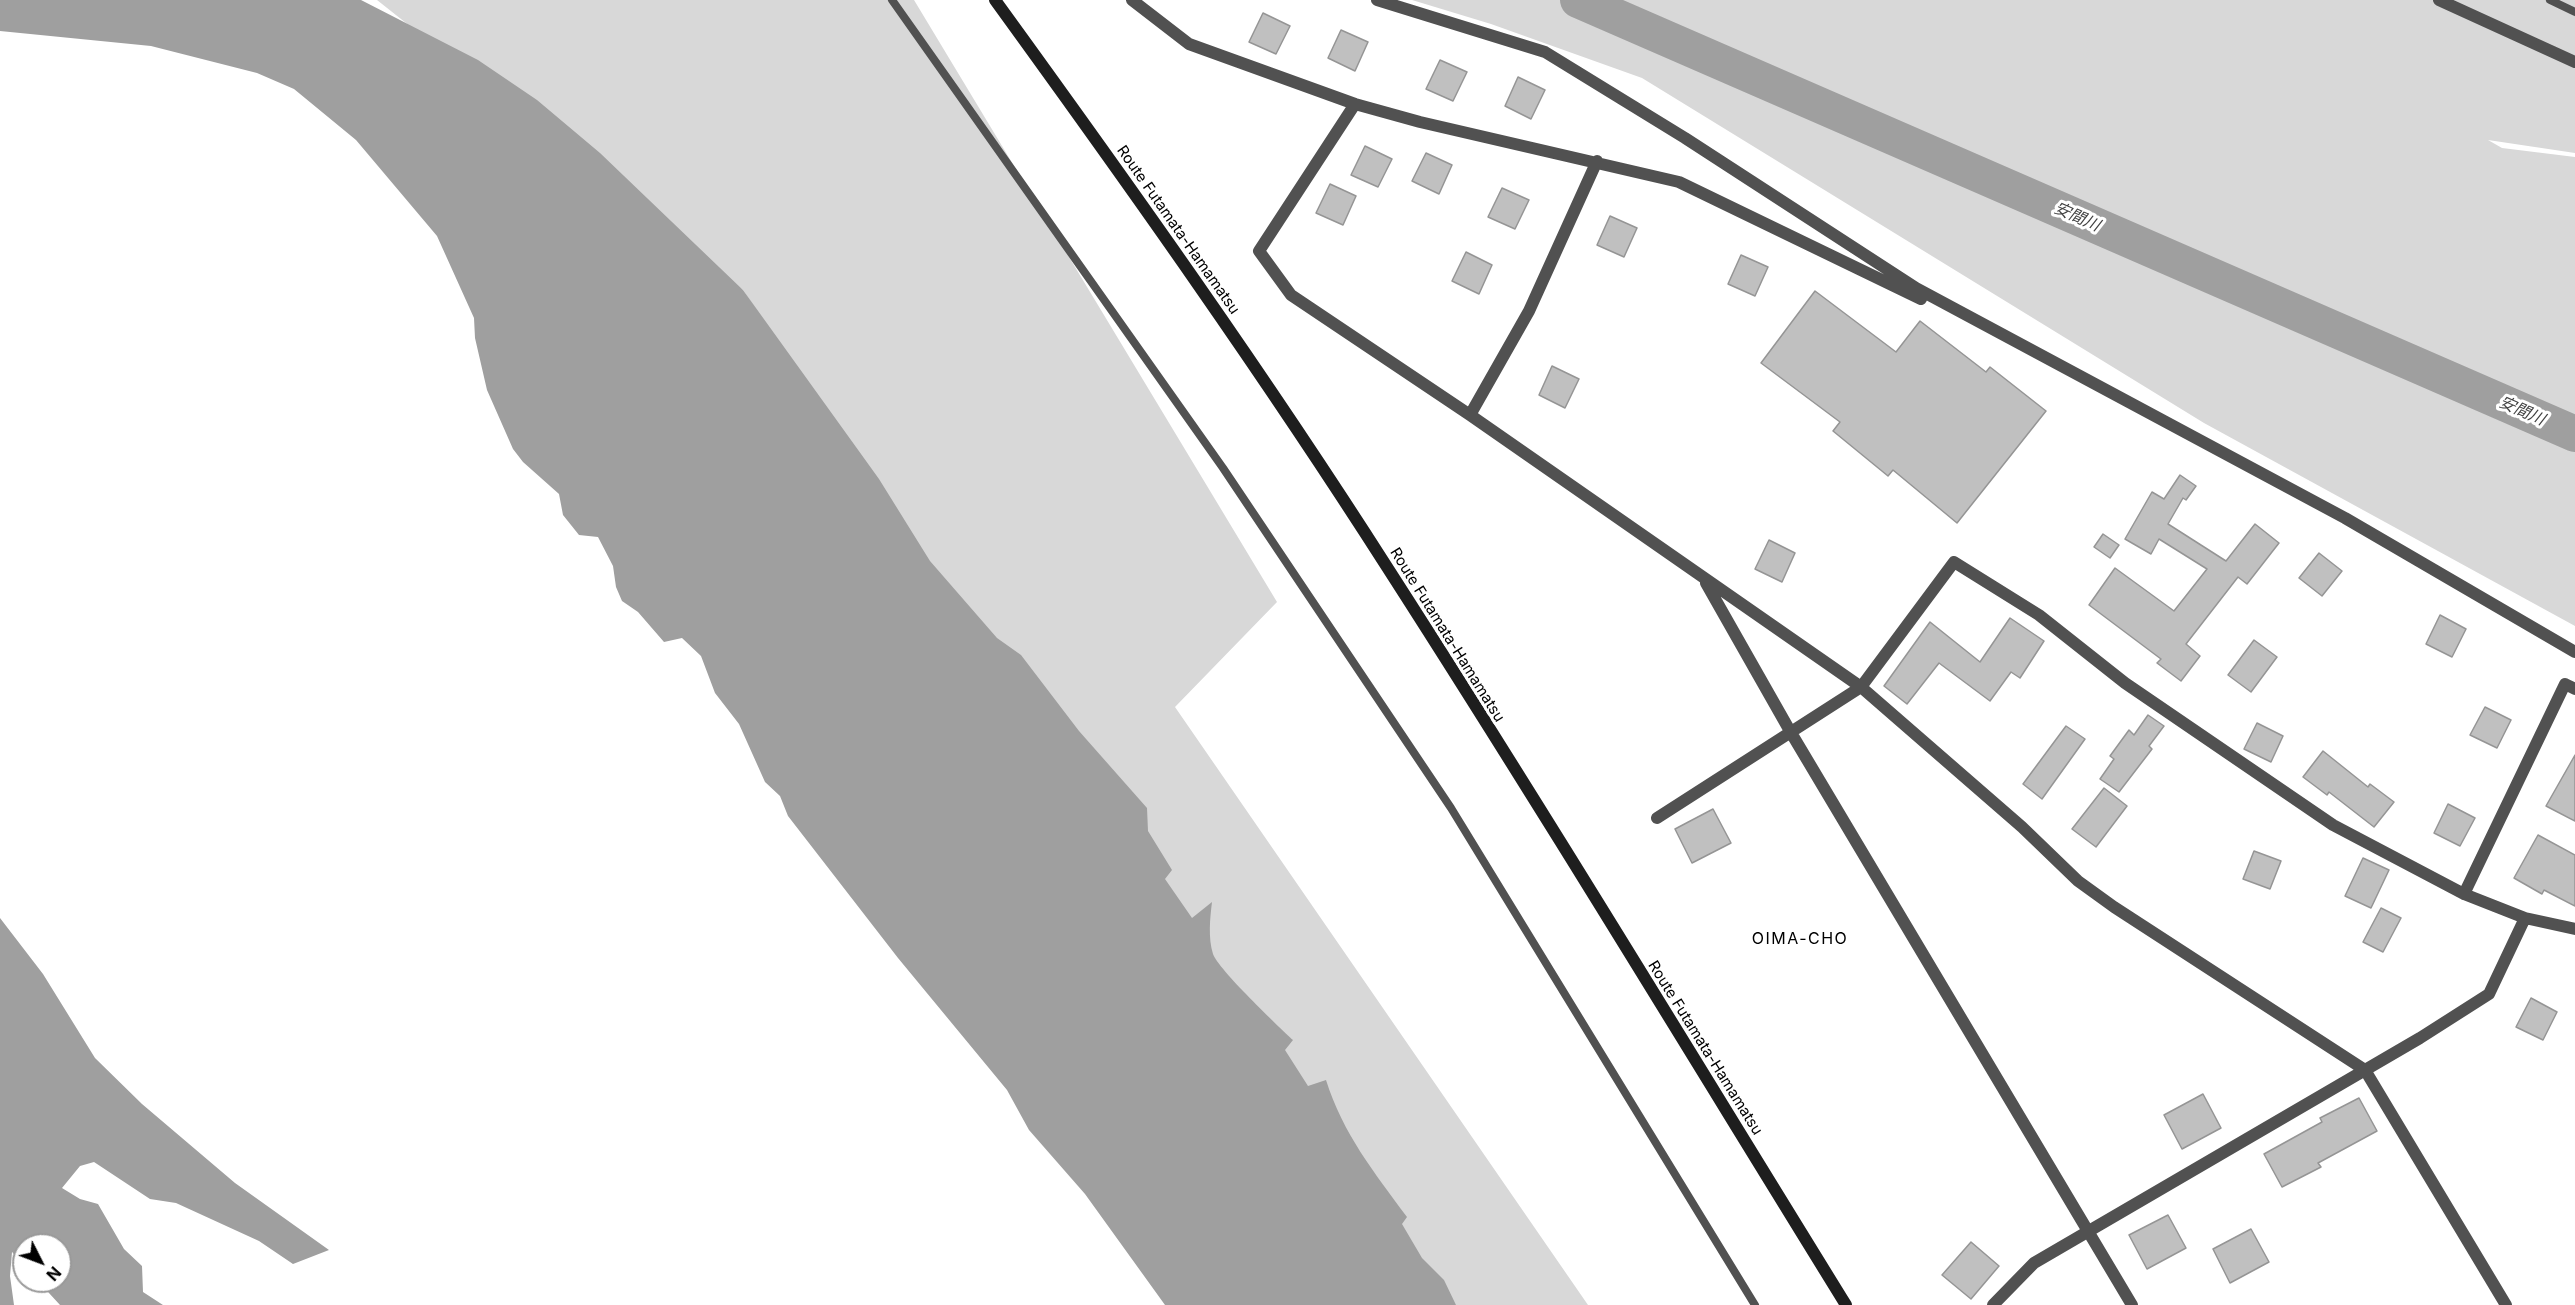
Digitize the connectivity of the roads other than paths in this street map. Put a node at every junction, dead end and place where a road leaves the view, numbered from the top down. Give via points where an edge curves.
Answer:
1 (892, 0) edge
2 (995, 0) edge
3 (1132, 0) edge
4 (1377, 0) edge
5 (2439, 0) edge
6 (2550, 0) edge
7 (2575, 12) edge
8 (2575, 62) edge
9 (1355, 104) junction
10 (1597, 161) junction
11 (1953, 309) junction
12 (1470, 415) junction
13 (1704, 580) junction
14 (2575, 652) edge
15 (1861, 687) junction
16 (2575, 689) edge
17 (1790, 731) junction
18 (1656, 818) dead end
19 (2464, 894) junction
20 (2526, 918) junction
21 (2575, 929) edge
22 (2365, 1070) junction
23 (2089, 1231) junction
24 (1755, 1305) edge
25 (1846, 1305) edge
26 (1993, 1305) edge
27 (2132, 1305) edge
28 (2506, 1305) edge

1 - 24 lane via 1223,468 1450,808
2 - 25 main road, Route Futamata-Hamamatsu via 1130,186 1387,566
3 - 9 street via 1189,44
4 - 11 street via 1545,52
5 - 8 street
6 - 7 lane
9 - 10 street
9 - 12 street via 1259,251 1291,295
10 - 11 street via 1679,182 1923,300
10 - 12 street via 1529,311
11 - 14 street via 2345,518
12 - 13 street
13 - 15 street
13 - 17 street
15 - 17 street
15 - 19 street via 1954,562 2039,615 2125,683 2334,825
15 - 22 street via 2078,881
16 - 19 street via 2565,684
17 - 18 street
17 - 23 street
19 - 20 street
20 - 21 street
20 - 22 street via 2489,994
22 - 23 street
22 - 28 street
23 - 26 street via 2034,1263
23 - 27 street

